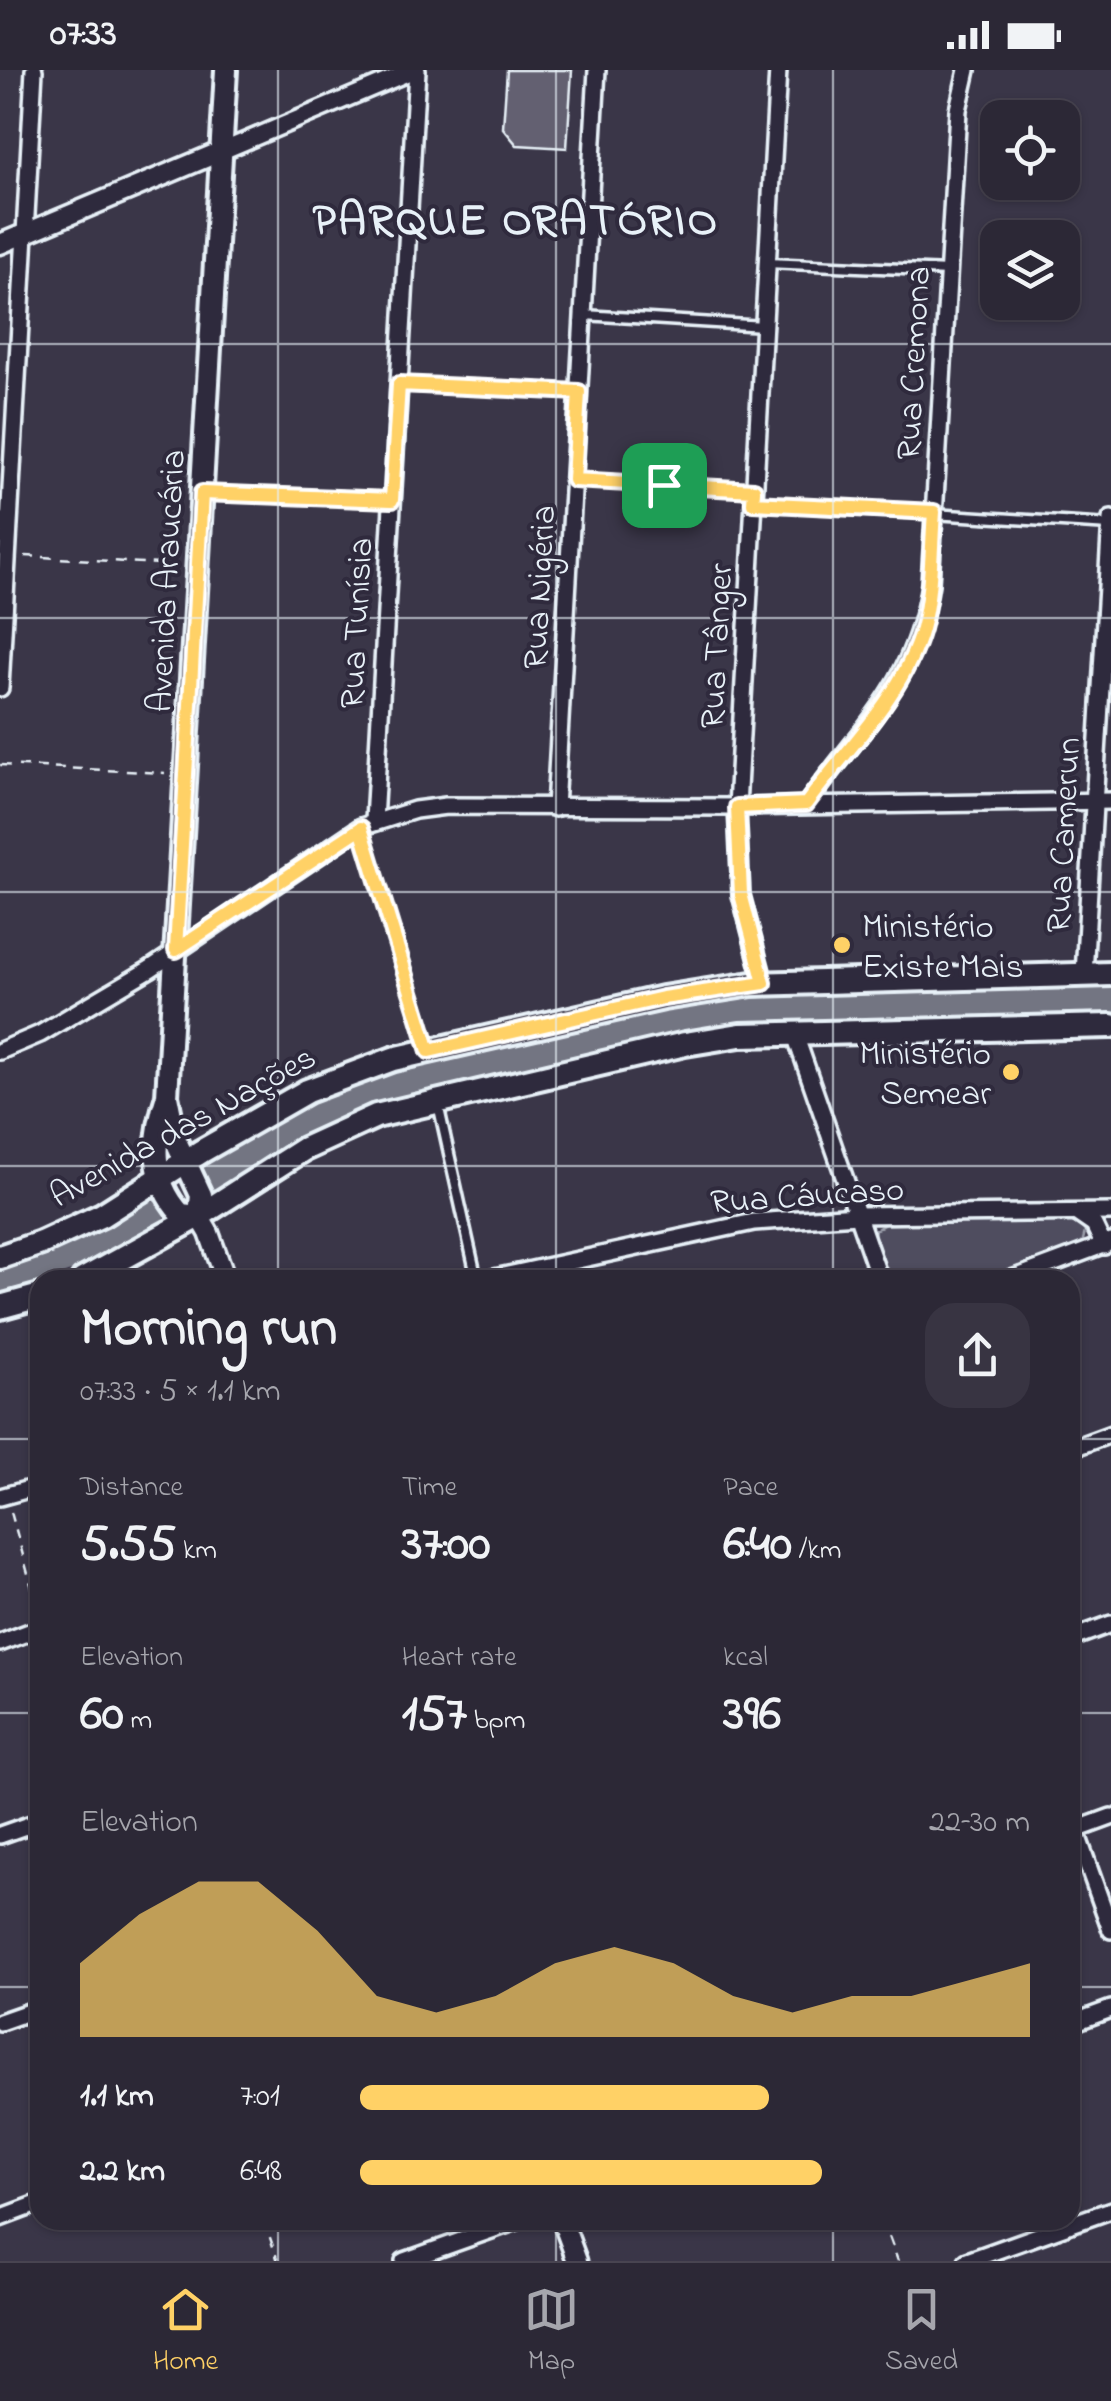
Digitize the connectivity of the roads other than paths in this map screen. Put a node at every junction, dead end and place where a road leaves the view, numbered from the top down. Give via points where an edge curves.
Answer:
1 (34, 70) edge
2 (226, 70) edge
3 (415, 70) edge
4 (597, 70) edge
5 (778, 70) edge
6 (967, 70) edge
7 (222, 151) junction
8 (24, 234) junction
9 (0, 244) edge
10 (767, 263) junction
11 (948, 271) junction
12 (584, 315) junction
13 (764, 326) junction
14 (574, 480) junction
15 (754, 497) junction
16 (934, 512) junction
17 (1111, 522) edge
18 (0, 688) edge
19 (1094, 801) junction
20 (1111, 801) edge
21 (806, 804) junction
22 (737, 807) junction
23 (555, 808) junction
24 (368, 824) junction
25 (176, 950) junction
26 (1084, 974) junction
27 (1111, 974) edge
28 (764, 983) junction
29 (1111, 1026) edge
30 (794, 1032) junction
31 (429, 1051) junction
32 (0, 1052) edge
33 (168, 1096) junction
34 (437, 1100) junction
35 (194, 1189) junction
36 (166, 1195) junction
37 (1111, 1212) edge
38 (1078, 1214) junction
39 (857, 1216) junction
40 (1107, 1244) edge
41 (0, 1257) edge
42 (95, 1270) edge
43 (222, 1270) edge
44 (475, 1270) edge
45 (529, 1270) edge
46 (876, 1270) edge
47 (1036, 1270) edge
48 (30, 1299) edge
49 (0, 1308) edge
50 (1111, 1434) edge
51 (1080, 1445) edge
52 (30, 1489) edge
53 (3, 1496) edge
54 (1111, 1624) edge
55 (30, 1632) edge
56 (1080, 1635) edge
57 (0, 1643) edge
58 (1111, 1818) edge
59 (1080, 1824) edge
60 (30, 1825) edge
61 (0, 1836) edge
62 (1080, 1847) edge
63 (1111, 1930) edge
64 (1111, 2010) edge
65 (30, 2012) edge
66 (1080, 2021) edge
67 (0, 2022) edge
68 (30, 2207) edge
69 (1111, 2210) edge
70 (0, 2218) edge
71 (1080, 2221) edge
72 (492, 2230) edge
73 (566, 2230) edge
74 (1055, 2230) edge
75 (404, 2261) edge
76 (577, 2261) edge
77 (967, 2261) edge

1 - 8 street
2 - 7 main road, Avenida Araucária
3 - 7 street
3 - 24 street, Rua Tunísia
4 - 12 street, Rua Nigéria
5 - 10 street, Rua Tânger
6 - 11 street, Rua Cremona via 958,110
7 - 8 street
7 - 25 main road, Avenida Araucária
8 - 9 street
8 - 18 street
10 - 11 lane
10 - 13 street, Rua Tânger
11 - 16 street, Rua Cremona
12 - 13 lane
12 - 14 street, Rua Nigéria
13 - 15 street, Rua Tânger
14 - 15 lane
14 - 23 street, Rua Nigéria
15 - 16 lane
15 - 22 street, Rua Tânger
16 - 17 lane
16 - 21 street, Rua Cremona via 930,584 914,650 882,707
17 - 19 street, Rua Camerun
19 - 20 street
19 - 21 street
19 - 26 street, Rua Camerun
21 - 22 street
22 - 23 street
22 - 28 street, Rua Tânger via 741,894
23 - 24 street via 446,806
24 - 25 street
24 - 31 lane
25 - 32 street via 80,1012
25 - 33 main road, Avenida Araucária
26 - 27 main road, Avenida das Nações
26 - 28 main road, Avenida das Nações
28 - 31 main road, Avenida das Nações via 663,998
29 - 30 main road, Avenida das Nações
30 - 34 main road, Avenida das Nações via 685,1044
30 - 39 street
31 - 35 main road, Avenida das Nações via 336,1078 280,1106
33 - 35 main road, Avenida Araucária
33 - 36 main road, Avenida Araucária via 159,1127
34 - 35 main road, Avenida das Nações via 376,1116
34 - 44 lane
35 - 36 main road, Avenida das Nações
35 - 36 main road via 180,1214
35 - 42 main road, Avenida das Nações
35 - 43 street
36 - 41 main road, Avenida das Nações
37 - 38 street, Rua Cáucaso
38 - 39 street, Rua Cáucaso
38 - 40 street
39 - 45 street, Rua Cáucaso via 724,1226
39 - 46 street
40 - 47 street
48 - 49 main road
50 - 51 street
52 - 53 street
54 - 56 street
55 - 57 street
58 - 59 street
60 - 61 street
62 - 63 street
64 - 66 street
65 - 67 street
68 - 70 street
69 - 71 street
72 - 75 street
73 - 76 street
74 - 77 street

